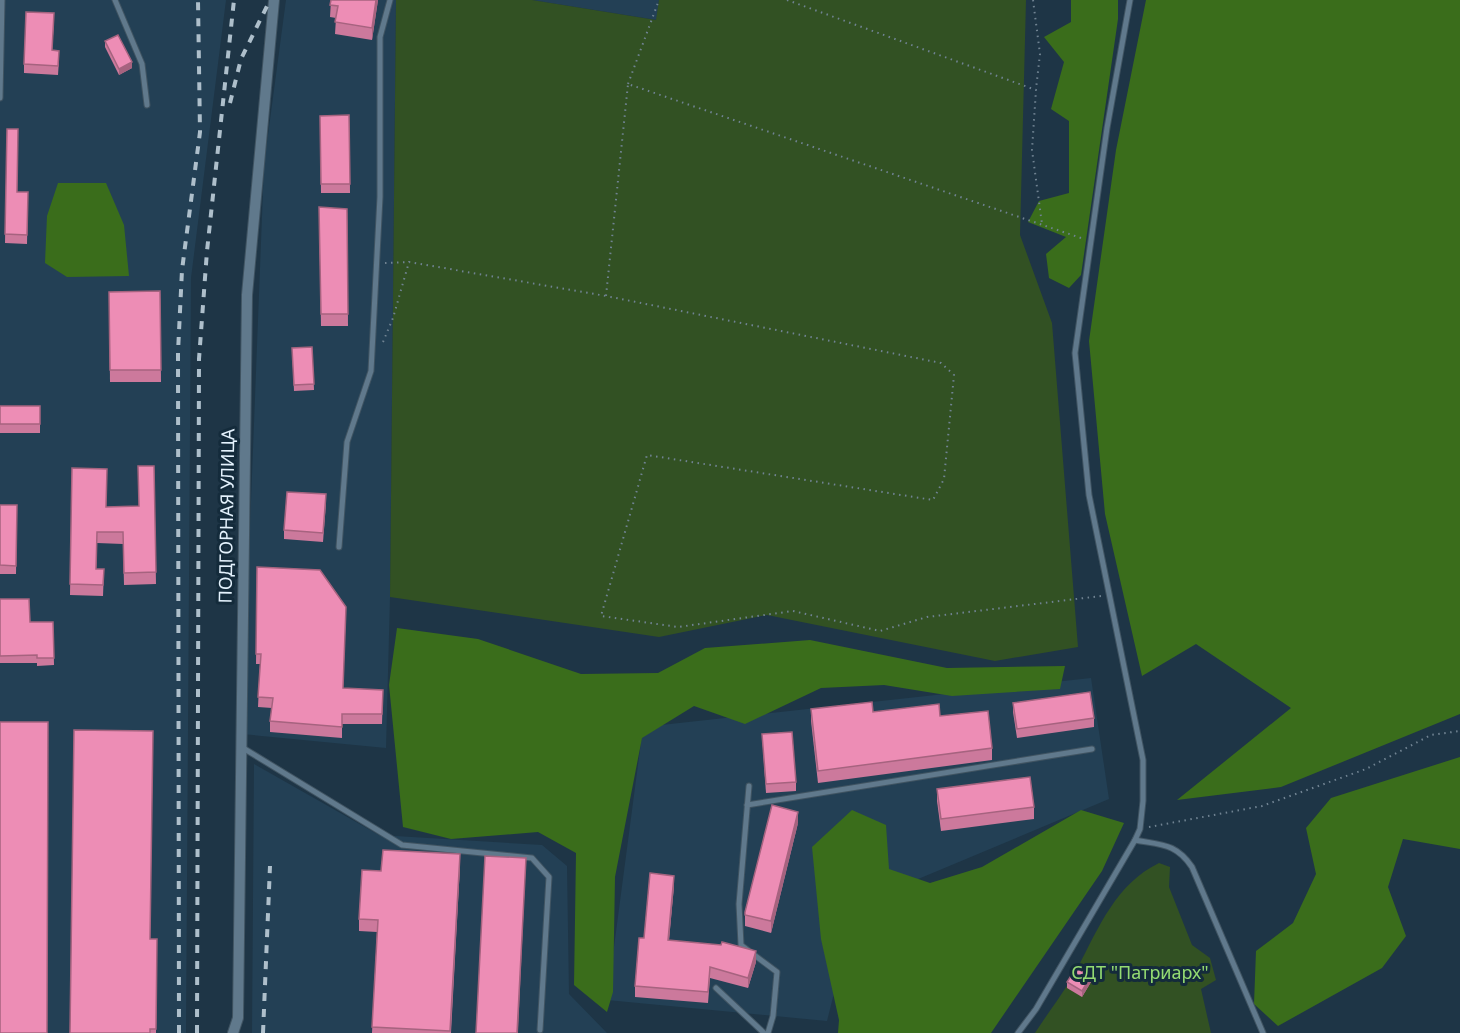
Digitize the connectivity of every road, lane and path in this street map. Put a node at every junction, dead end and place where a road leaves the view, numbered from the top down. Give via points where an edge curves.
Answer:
1 (2, 0) edge
2 (115, 0) edge
3 (274, 0) edge
4 (390, 0) edge
5 (659, 0) edge
6 (787, 0) edge
7 (1032, 0) edge
8 (1130, 0) edge
9 (628, 84) junction
10 (1036, 90) junction
11 (0, 99) edge
12 (147, 105) dead end
13 (1042, 225) junction
14 (1092, 241) junction
15 (409, 262) junction
16 (376, 264) junction
17 (606, 296) junction
18 (380, 350) dead end
19 (339, 547) dead end
20 (1110, 595) junction
21 (1460, 731) edge
22 (240, 746) junction
23 (1092, 749) dead end
24 (749, 786) dead end
25 (747, 805) junction
26 (1140, 829) junction
27 (1135, 840) junction
28 (716, 988) dead end
29 (540, 1030) dead end
30 (233, 1033) edge
31 (766, 1033) edge
32 (1018, 1033) edge
33 (1263, 1033) edge

1 - 11 lane
2 - 12 lane via 142,64
3 - 22 street, ПОДГОРНАЯ УЛИЦА via 247,295
4 - 16 lane via 380,37
5 - 9 path
6 - 10 path
7 - 10 path via 1040,54
8 - 14 lane
9 - 13 path
9 - 17 path
10 - 13 path via 1032,150
13 - 14 path
14 - 20 lane via 1075,354 1089,495
15 - 16 path
15 - 17 path
15 - 18 path
16 - 19 lane via 371,371 347,442
17 - 20 path via 941,363 954,375 944,479 933,500 647,455 601,616 678,627 794,611 880,631 927,617
20 - 26 lane via 1143,760
21 - 26 path via 1431,735 1366,769 1262,807
22 - 29 lane via 402,844 532,858 549,877
22 - 30 street, ПОДГОРНАЯ УЛИЦА via 238,1018
23 - 25 lane
24 - 25 lane
25 - 31 lane via 739,904 741,945 777,972 773,1016
26 - 27 lane
27 - 32 lane
27 - 33 lane via 1172,847 1192,867
28 - 31 lane

